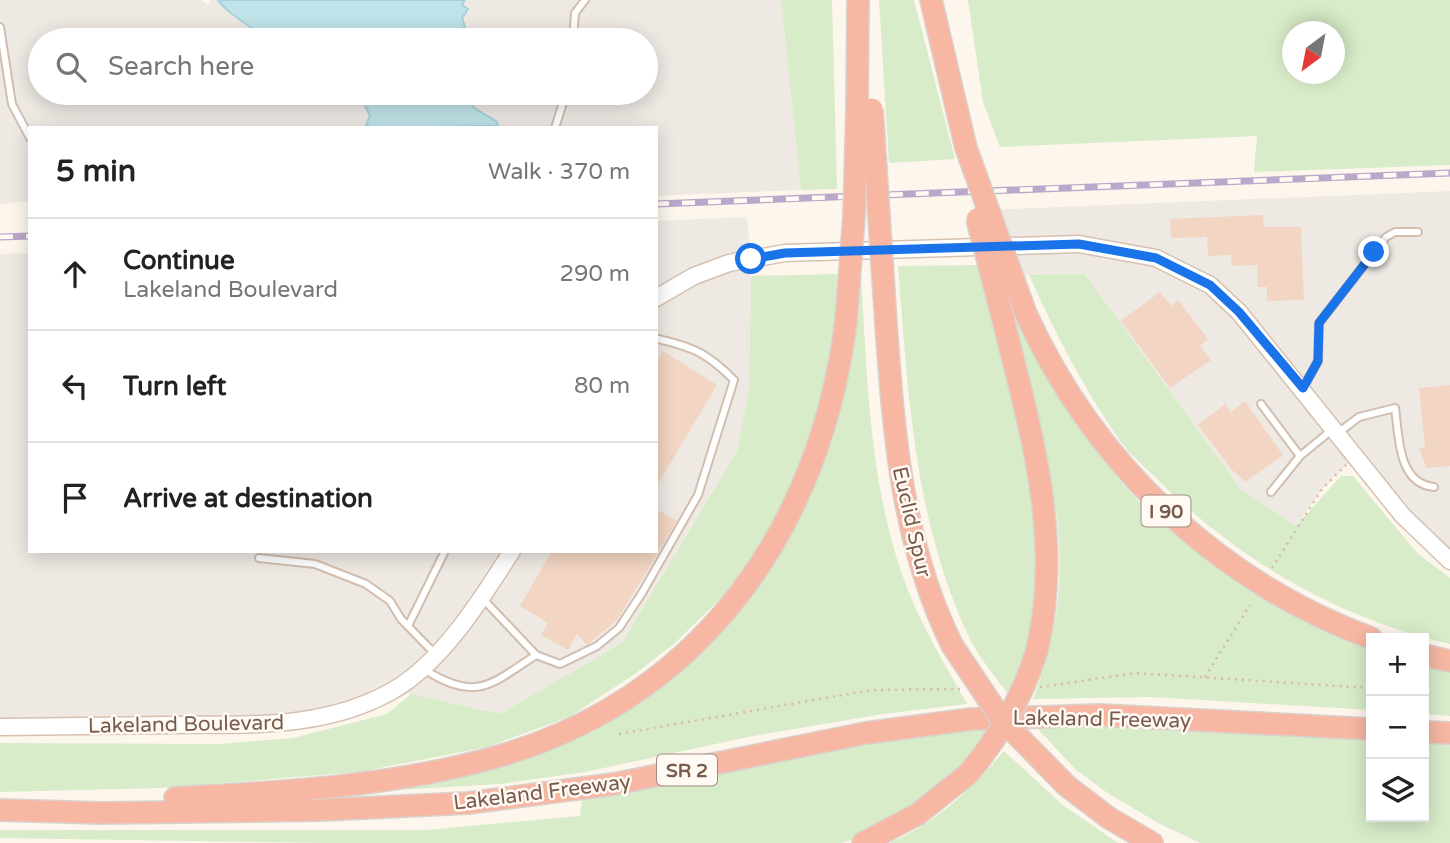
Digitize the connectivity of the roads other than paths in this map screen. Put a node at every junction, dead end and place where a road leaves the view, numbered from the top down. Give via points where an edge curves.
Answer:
1 (585, 0) edge
2 (860, 0) edge
3 (931, 0) edge
4 (0, 27) edge
5 (574, 28) edge
6 (562, 105) edge
7 (864, 110) junction
8 (556, 126) edge
9 (28, 134) edge
10 (967, 148) junction
11 (1418, 232) dead end
12 (658, 297) edge
13 (658, 339) edge
14 (1303, 388) junction
15 (1261, 404) dead end
16 (1336, 431) junction
17 (1300, 456) junction
18 (1434, 487) dead end
19 (1271, 492) dead end
20 (444, 553) edge
21 (511, 553) edge
22 (259, 558) dead end
23 (1450, 561) edge
24 (482, 598) junction
25 (408, 626) junction
26 (1366, 636) edge
27 (435, 654) junction
28 (536, 655) junction
29 (1429, 656) edge
30 (1450, 661) edge
31 (421, 667) junction
32 (0, 719) edge
33 (0, 727) edge
34 (1366, 729) edge
35 (1429, 732) edge
36 (1450, 733) edge
37 (0, 810) edge
38 (863, 843) edge
39 (1152, 843) edge

1 - 5 lane via 575,13
2 - 7 highway
3 - 10 highway, I 90
4 - 9 lane via 12,104
6 - 8 lane
7 - 37 highway, bridge via 846,321 822,440 775,543 708,631 663,670 614,704 536,743 420,774 228,795
7 - 39 highway, Euclid Spur, bridge via 895,440 906,514 928,588 952,645 1002,720 1067,786
10 - 26 highway, I 90, bridge via 1026,314 1090,426 1157,503 1193,535 1253,579 1320,617
10 - 38 highway, bridge via 975,211 1032,441 1045,513 1048,573 1037,650 1007,721 968,774 918,814
11 - 14 lane via 1395,232 1386,237 1323,317 1317,334 1318,361
12 - 14 street via 705,271 785,253 1079,244 1156,258 1210,285
13 - 28 lane via 709,356 734,380 698,495 620,628 597,646 560,664
14 - 16 street
15 - 17 lane
16 - 17 lane
16 - 18 lane via 1359,417 1395,408 1403,458 1413,480
16 - 23 street via 1403,516
17 - 19 lane
20 - 25 lane
21 - 24 street, Lakeland Boulevard
22 - 25 lane via 315,564 344,573 390,601
24 - 27 street, Lakeland Boulevard
24 - 28 lane
25 - 27 lane
27 - 31 street, Lakeland Boulevard
28 - 31 lane via 475,689 450,686
29 - 30 highway
31 - 33 street, Lakeland Boulevard via 393,690 340,713 287,724
32 - 33 lane
34 - 37 highway, Lakeland Freeway / SR 2 via 1088,715 972,719 855,735 614,784 468,803 321,810
35 - 36 highway

